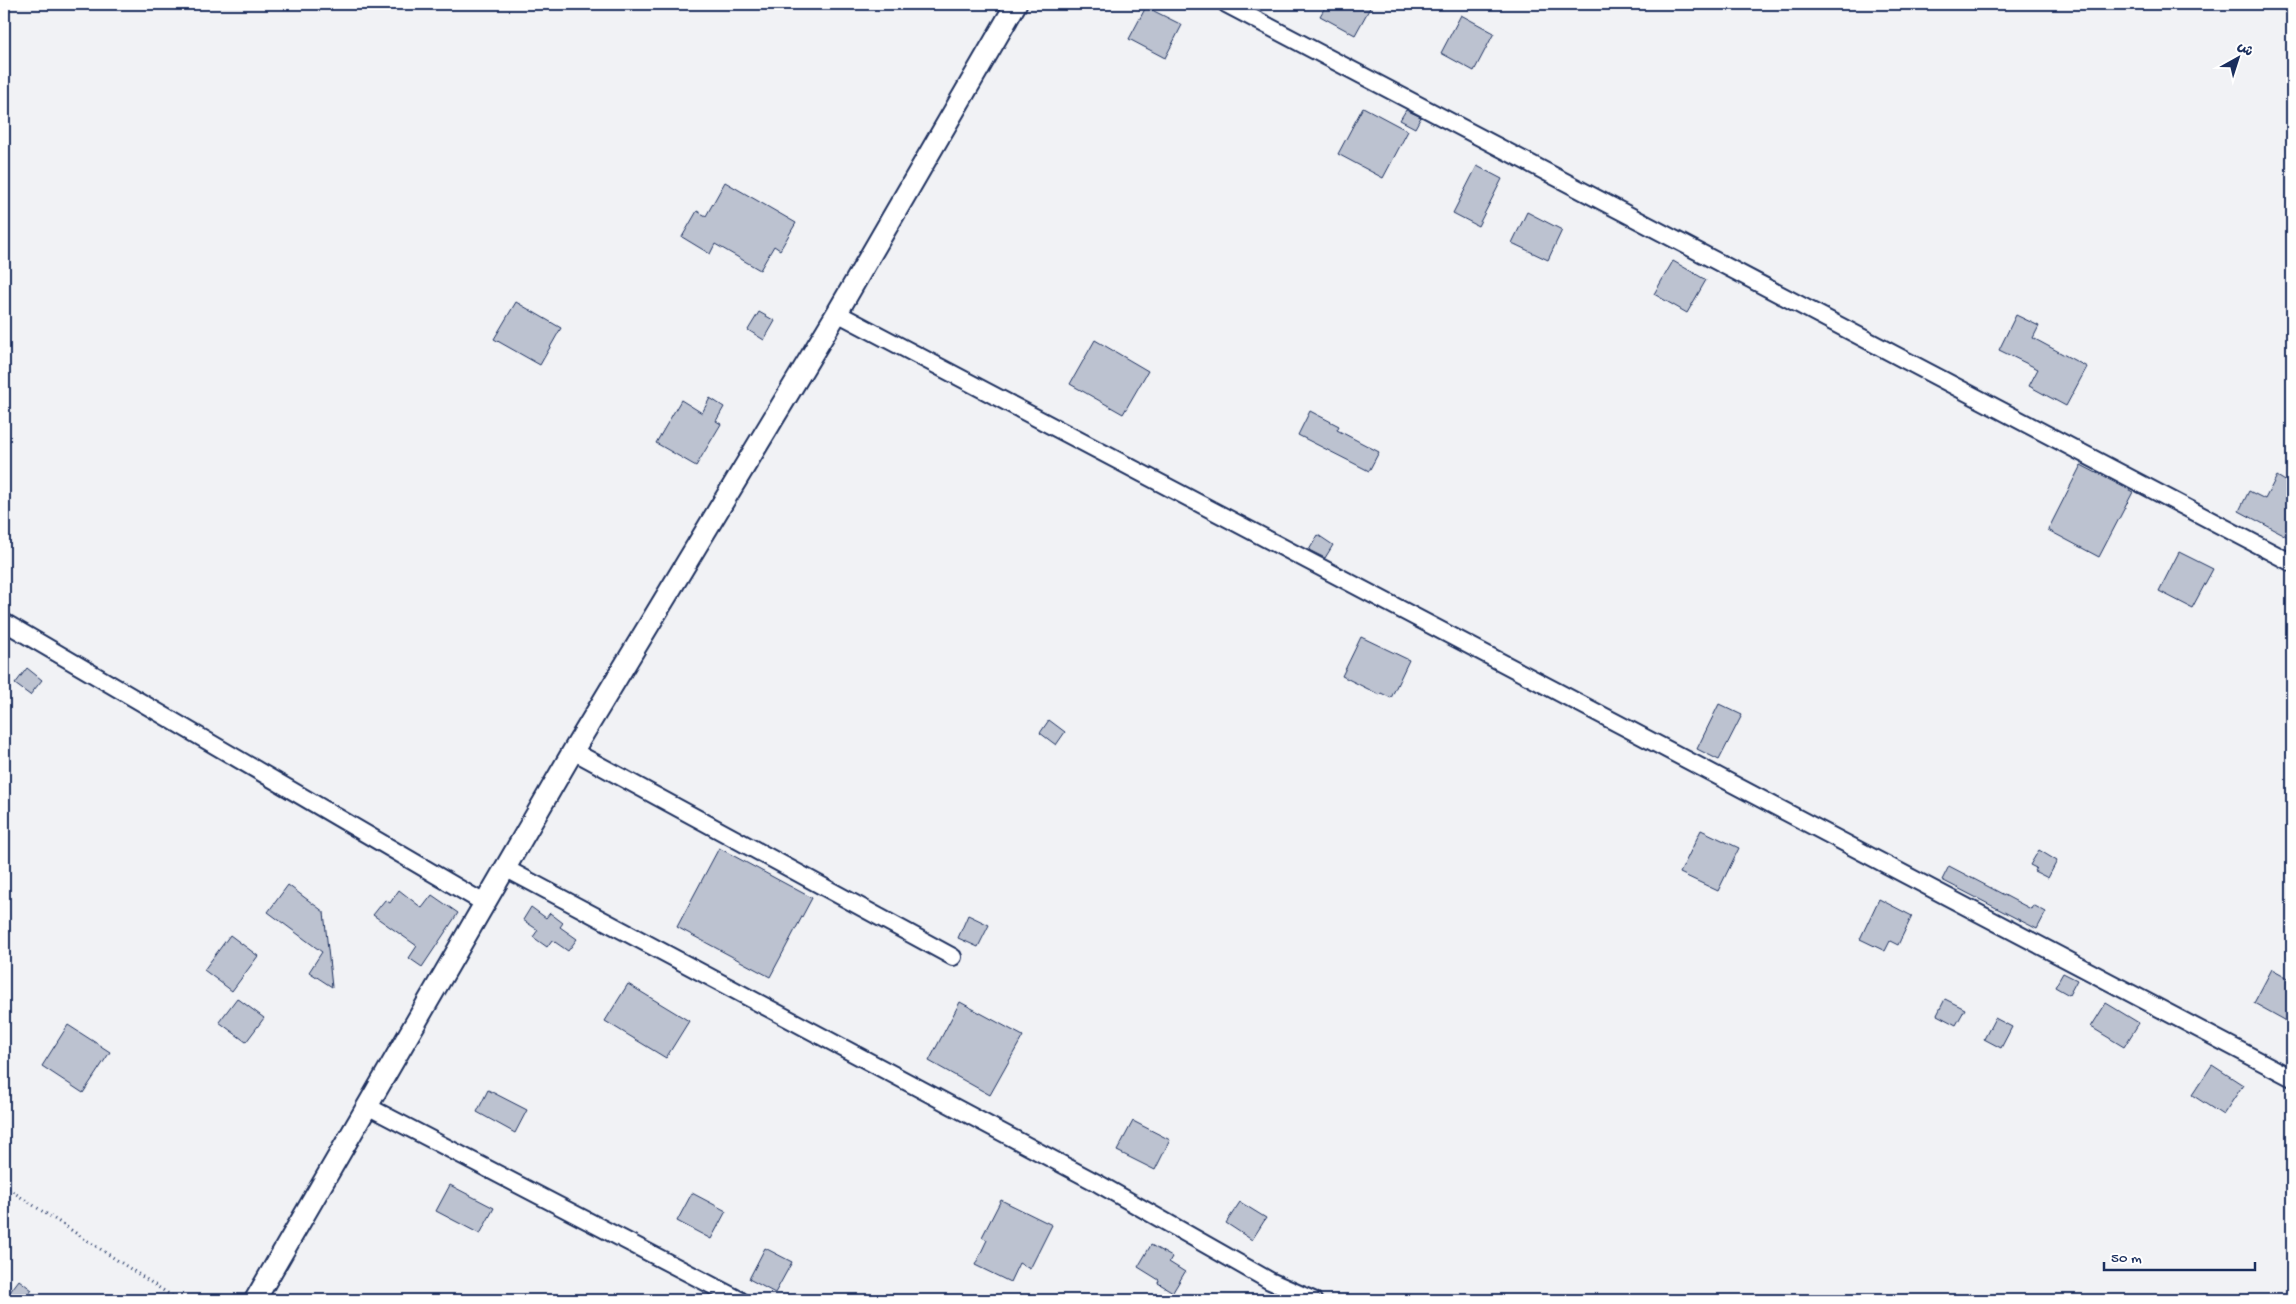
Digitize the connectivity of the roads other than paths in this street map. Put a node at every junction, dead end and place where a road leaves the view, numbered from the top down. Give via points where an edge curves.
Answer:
1 (1016, 4) edge
2 (1226, 4) edge
3 (837, 313) junction
4 (2292, 563) edge
5 (4, 622) edge
6 (573, 751) junction
7 (505, 868) junction
8 (484, 903) junction
9 (953, 957) dead end
10 (2292, 1078) edge
11 (367, 1106) junction
12 (254, 1300) edge
13 (740, 1300) edge
14 (1313, 1300) edge

1 - 3 street
2 - 4 street
3 - 6 street
3 - 10 street
5 - 8 street
6 - 7 street
6 - 9 street
7 - 8 street
7 - 14 street via 1099,1184 1270,1280
8 - 11 street
11 - 12 street
11 - 13 street

